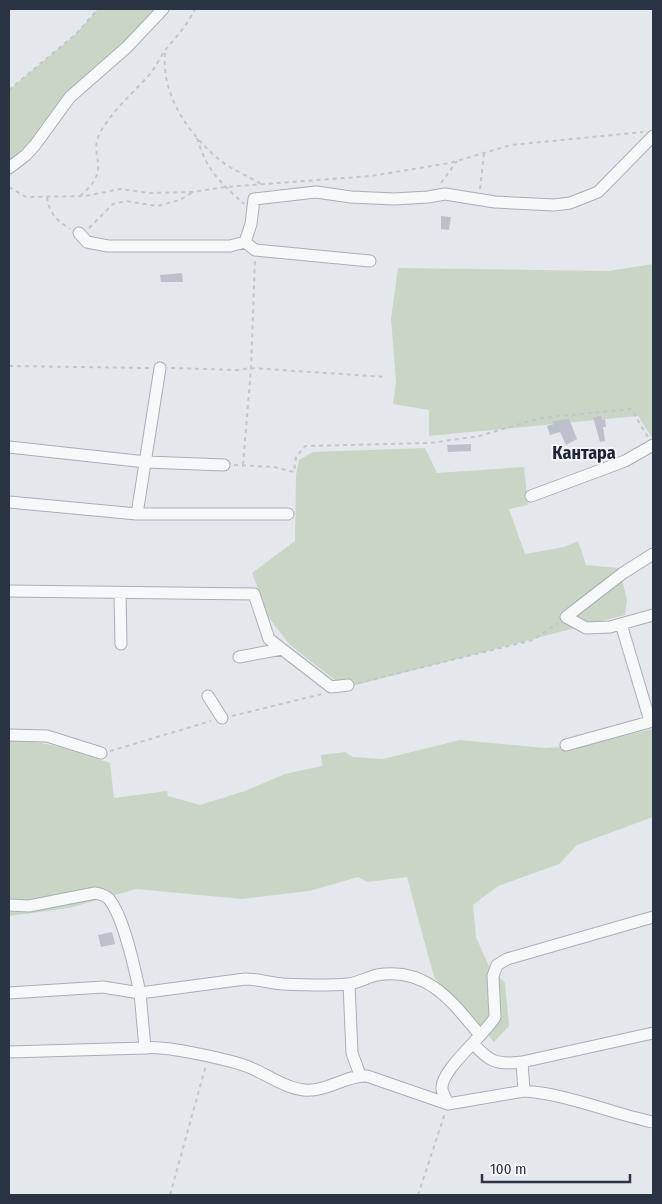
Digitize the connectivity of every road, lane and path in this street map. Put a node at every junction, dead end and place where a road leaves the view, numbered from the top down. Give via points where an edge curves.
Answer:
1 (98, 9) edge
2 (163, 9) edge
3 (196, 9) edge
4 (165, 50) junction
5 (9, 90) edge
6 (651, 135) edge
7 (196, 136) junction
8 (484, 153) junction
9 (457, 161) junction
10 (9, 168) edge
11 (261, 184) junction
12 (9, 187) edge
13 (225, 187) junction
14 (193, 192) junction
15 (440, 194) junction
16 (80, 196) junction
17 (47, 197) junction
18 (471, 198) junction
19 (251, 210) junction
20 (79, 233) junction
21 (245, 242) junction
22 (255, 250) junction
23 (370, 261) dead end
24 (9, 366) edge
25 (160, 368) junction
26 (251, 368) junction
27 (386, 377) dead end
28 (653, 445) edge
29 (9, 447) edge
30 (146, 462) junction
31 (224, 465) joint
32 (243, 465) junction
33 (531, 496) dead end
34 (9, 502) edge
35 (137, 514) junction
36 (288, 514) dead end
37 (653, 554) edge
38 (9, 591) edge
39 (120, 593) junction
40 (653, 615) edge
41 (621, 624) junction
42 (121, 644) dead end
43 (282, 649) junction
44 (239, 657) dead end
45 (348, 685) dead end
46 (208, 696) dead end
47 (222, 718) dead end
48 (652, 721) edge
49 (9, 735) edge
50 (566, 745) dead end
51 (101, 753) dead end
52 (9, 905) edge
53 (653, 917) edge
54 (349, 984) junction
55 (9, 993) edge
56 (140, 993) junction
57 (653, 1033) edge
58 (476, 1039) junction
59 (145, 1048) junction
60 (9, 1052) edge
61 (208, 1058) junction
62 (522, 1062) junction
63 (360, 1075) junction
64 (524, 1091) junction
65 (448, 1104) junction
66 (653, 1122) edge
67 (170, 1195) edge
68 (418, 1195) edge

1 - 5 path via 76,34
2 - 10 street via 127,47 70,97 35,144
3 - 4 path
4 - 7 path via 164,68 170,94
4 - 16 path via 100,133 97,152 99,172 94,184
6 - 8 path via 511,145
6 - 18 street via 598,192 570,203 494,202
7 - 11 path via 222,161
7 - 13 path via 216,179
8 - 9 path
8 - 18 path via 480,188
9 - 11 path via 371,176
9 - 15 path via 444,177 439,187
11 - 13 path
12 - 17 path via 26,197
13 - 14 path
13 - 19 path
14 - 16 path via 150,193 120,189
14 - 20 path via 180,200 157,206 126,201 113,204 85,233
15 - 18 street
15 - 19 street via 394,199 316,192 254,199
16 - 17 path
17 - 20 path via 48,208 55,218
19 - 21 street via 252,224
20 - 21 street via 87,242 108,246 230,246
21 - 22 street
22 - 23 street
22 - 26 path
24 - 25 path
25 - 26 path
25 - 30 street
26 - 27 path
26 - 32 path
28 - 32 path via 631,409 541,418 479,436 430,443 305,446 296,457 294,472
28 - 33 street via 625,461
29 - 30 street
30 - 31 street
30 - 35 street
31 - 32 path
34 - 35 street
35 - 36 street
37 - 41 street via 566,617 586,628
38 - 39 street
39 - 42 street
39 - 43 street via 254,594 269,639
40 - 41 street
41 - 48 street
43 - 44 street
43 - 45 street via 331,687
46 - 47 street
48 - 50 street
49 - 51 street via 47,736
52 - 56 street via 29,906 103,894 112,905 124,934
53 - 58 street via 501,962 493,976 495,1017
54 - 56 street via 281,984 245,978
54 - 58 street via 379,975 421,978 442,992
54 - 63 street via 352,1052
55 - 56 street via 103,987
56 - 59 street
57 - 62 street
58 - 62 street via 481,1052 496,1062
58 - 65 street via 444,1081 442,1088
59 - 60 street
59 - 61 street via 166,1048
61 - 63 street via 248,1067 286,1085 306,1090 331,1086
61 - 67 path
62 - 64 street
63 - 65 street
64 - 65 street
64 - 66 street via 550,1093 614,1114
65 - 68 path

